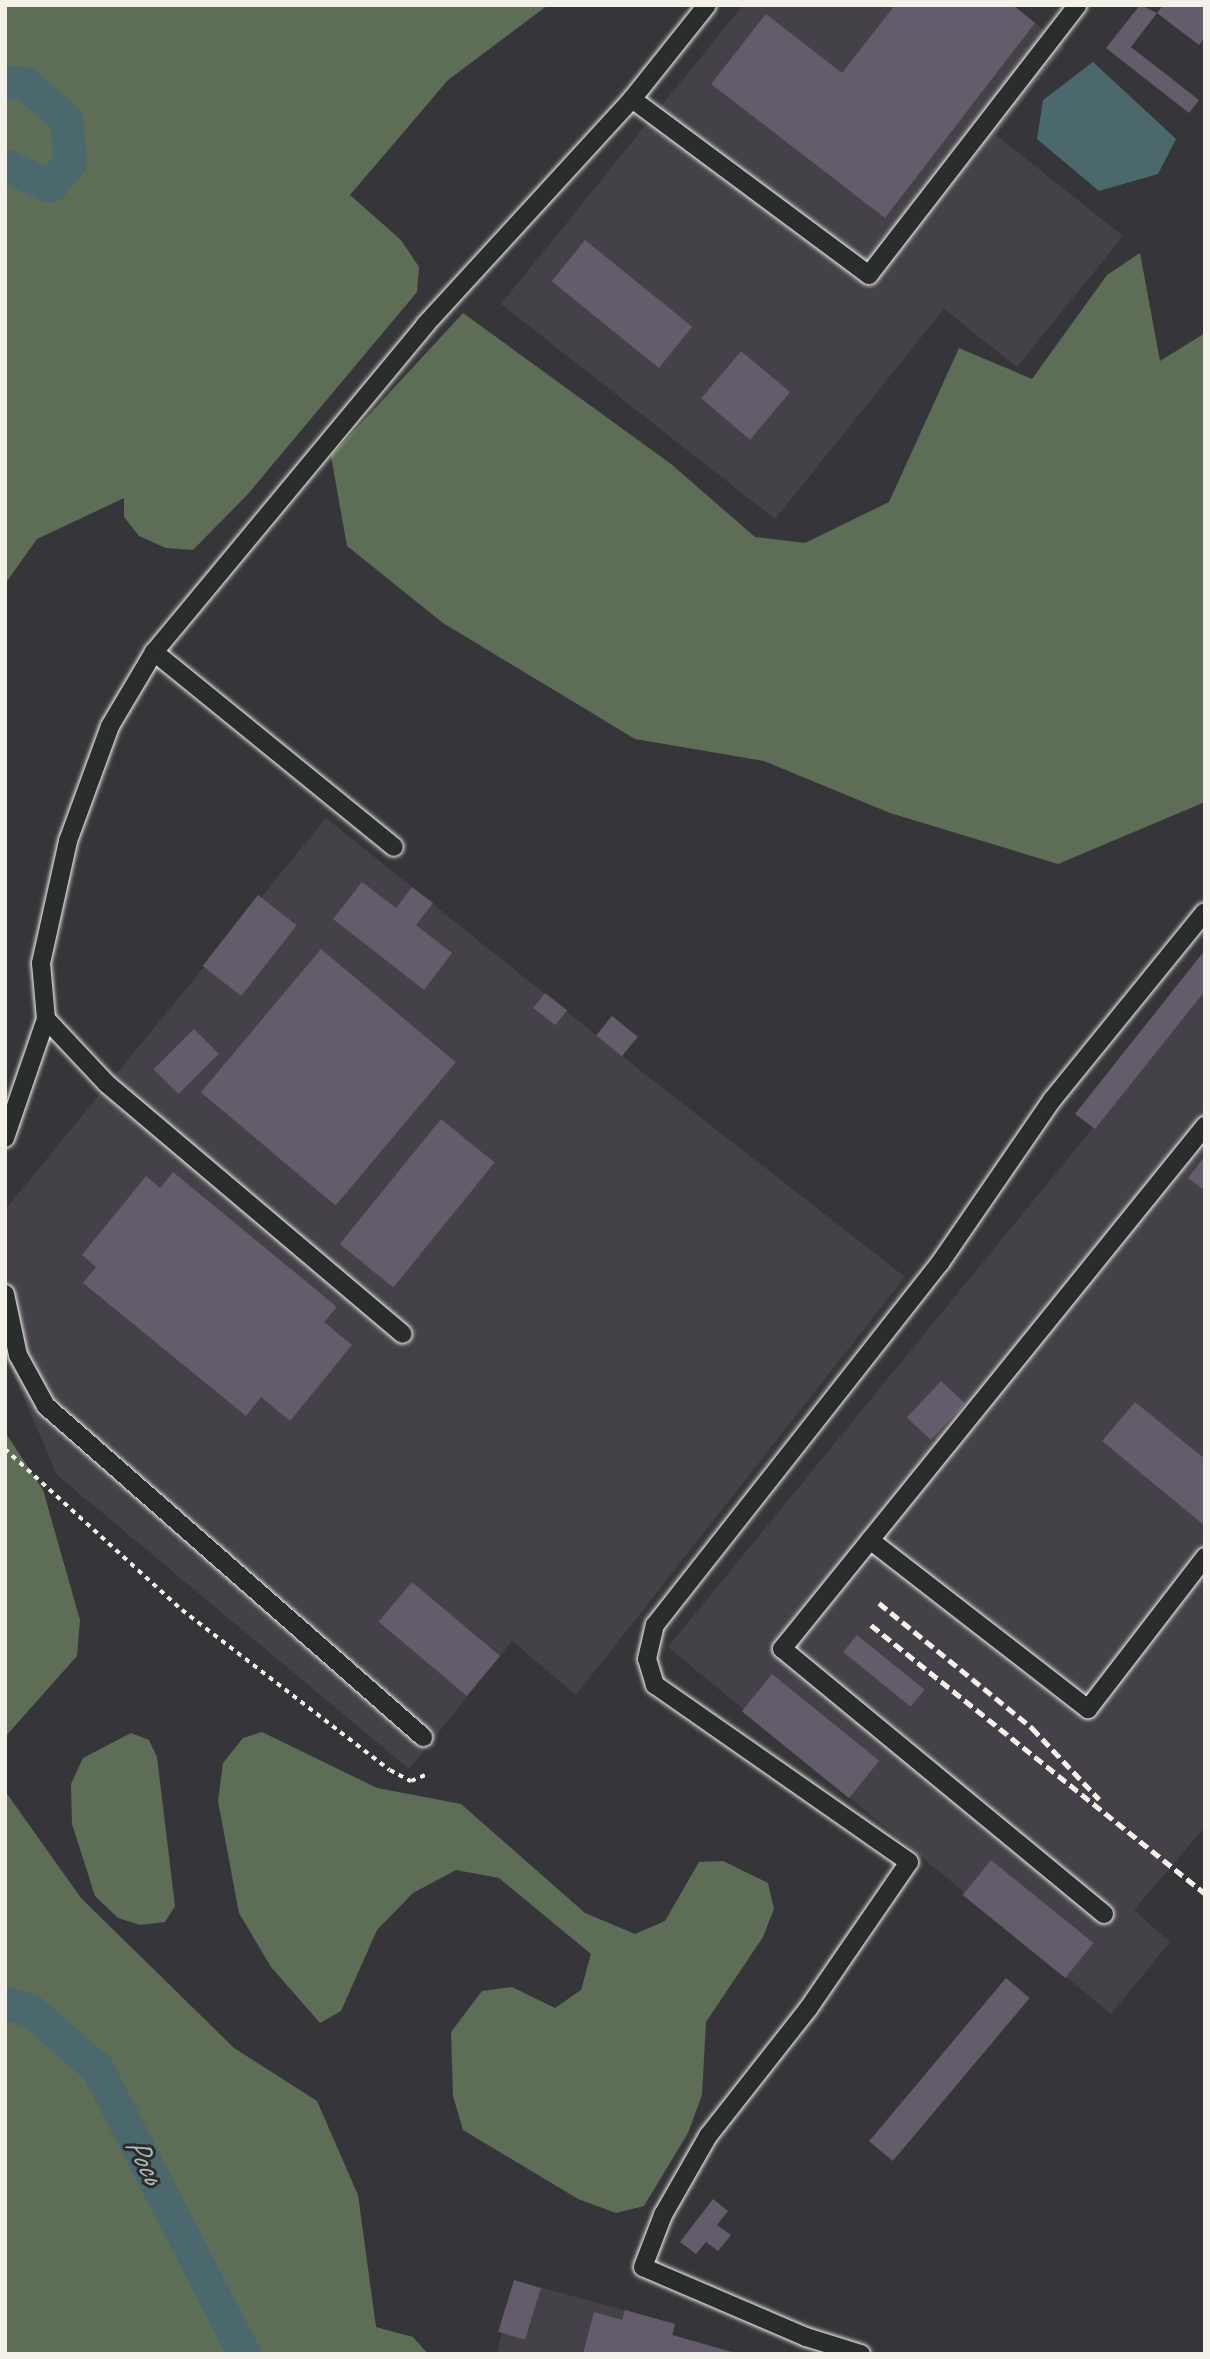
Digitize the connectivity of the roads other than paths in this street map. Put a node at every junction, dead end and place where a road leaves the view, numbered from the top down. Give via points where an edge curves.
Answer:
1 (707, 5) edge
2 (1078, 5) edge
3 (632, 99) junction
4 (154, 652) junction
5 (394, 847) dead end
6 (1205, 912) edge
7 (46, 1019) junction
8 (1205, 1126) edge
9 (5, 1138) edge
10 (5, 1294) edge
11 (403, 1334) dead end
12 (870, 1540) junction
13 (1205, 1557) edge
14 (423, 1737) dead end
15 (1104, 1914) dead end
16 (854, 2353) edge

1 - 3 lane
2 - 3 lane via 869,275
3 - 4 lane via 425,324
4 - 5 lane
4 - 7 lane via 110,726 68,841 41,963
6 - 16 lane via 1052,1100 940,1263 654,1625 647,1659 655,1685 909,1862 808,2008 708,2136 663,2215 643,2267
7 - 9 lane
7 - 11 lane via 107,1084
8 - 12 lane
10 - 14 lane via 18,1355 46,1406
12 - 13 lane via 1088,1709
12 - 15 lane via 782,1649

